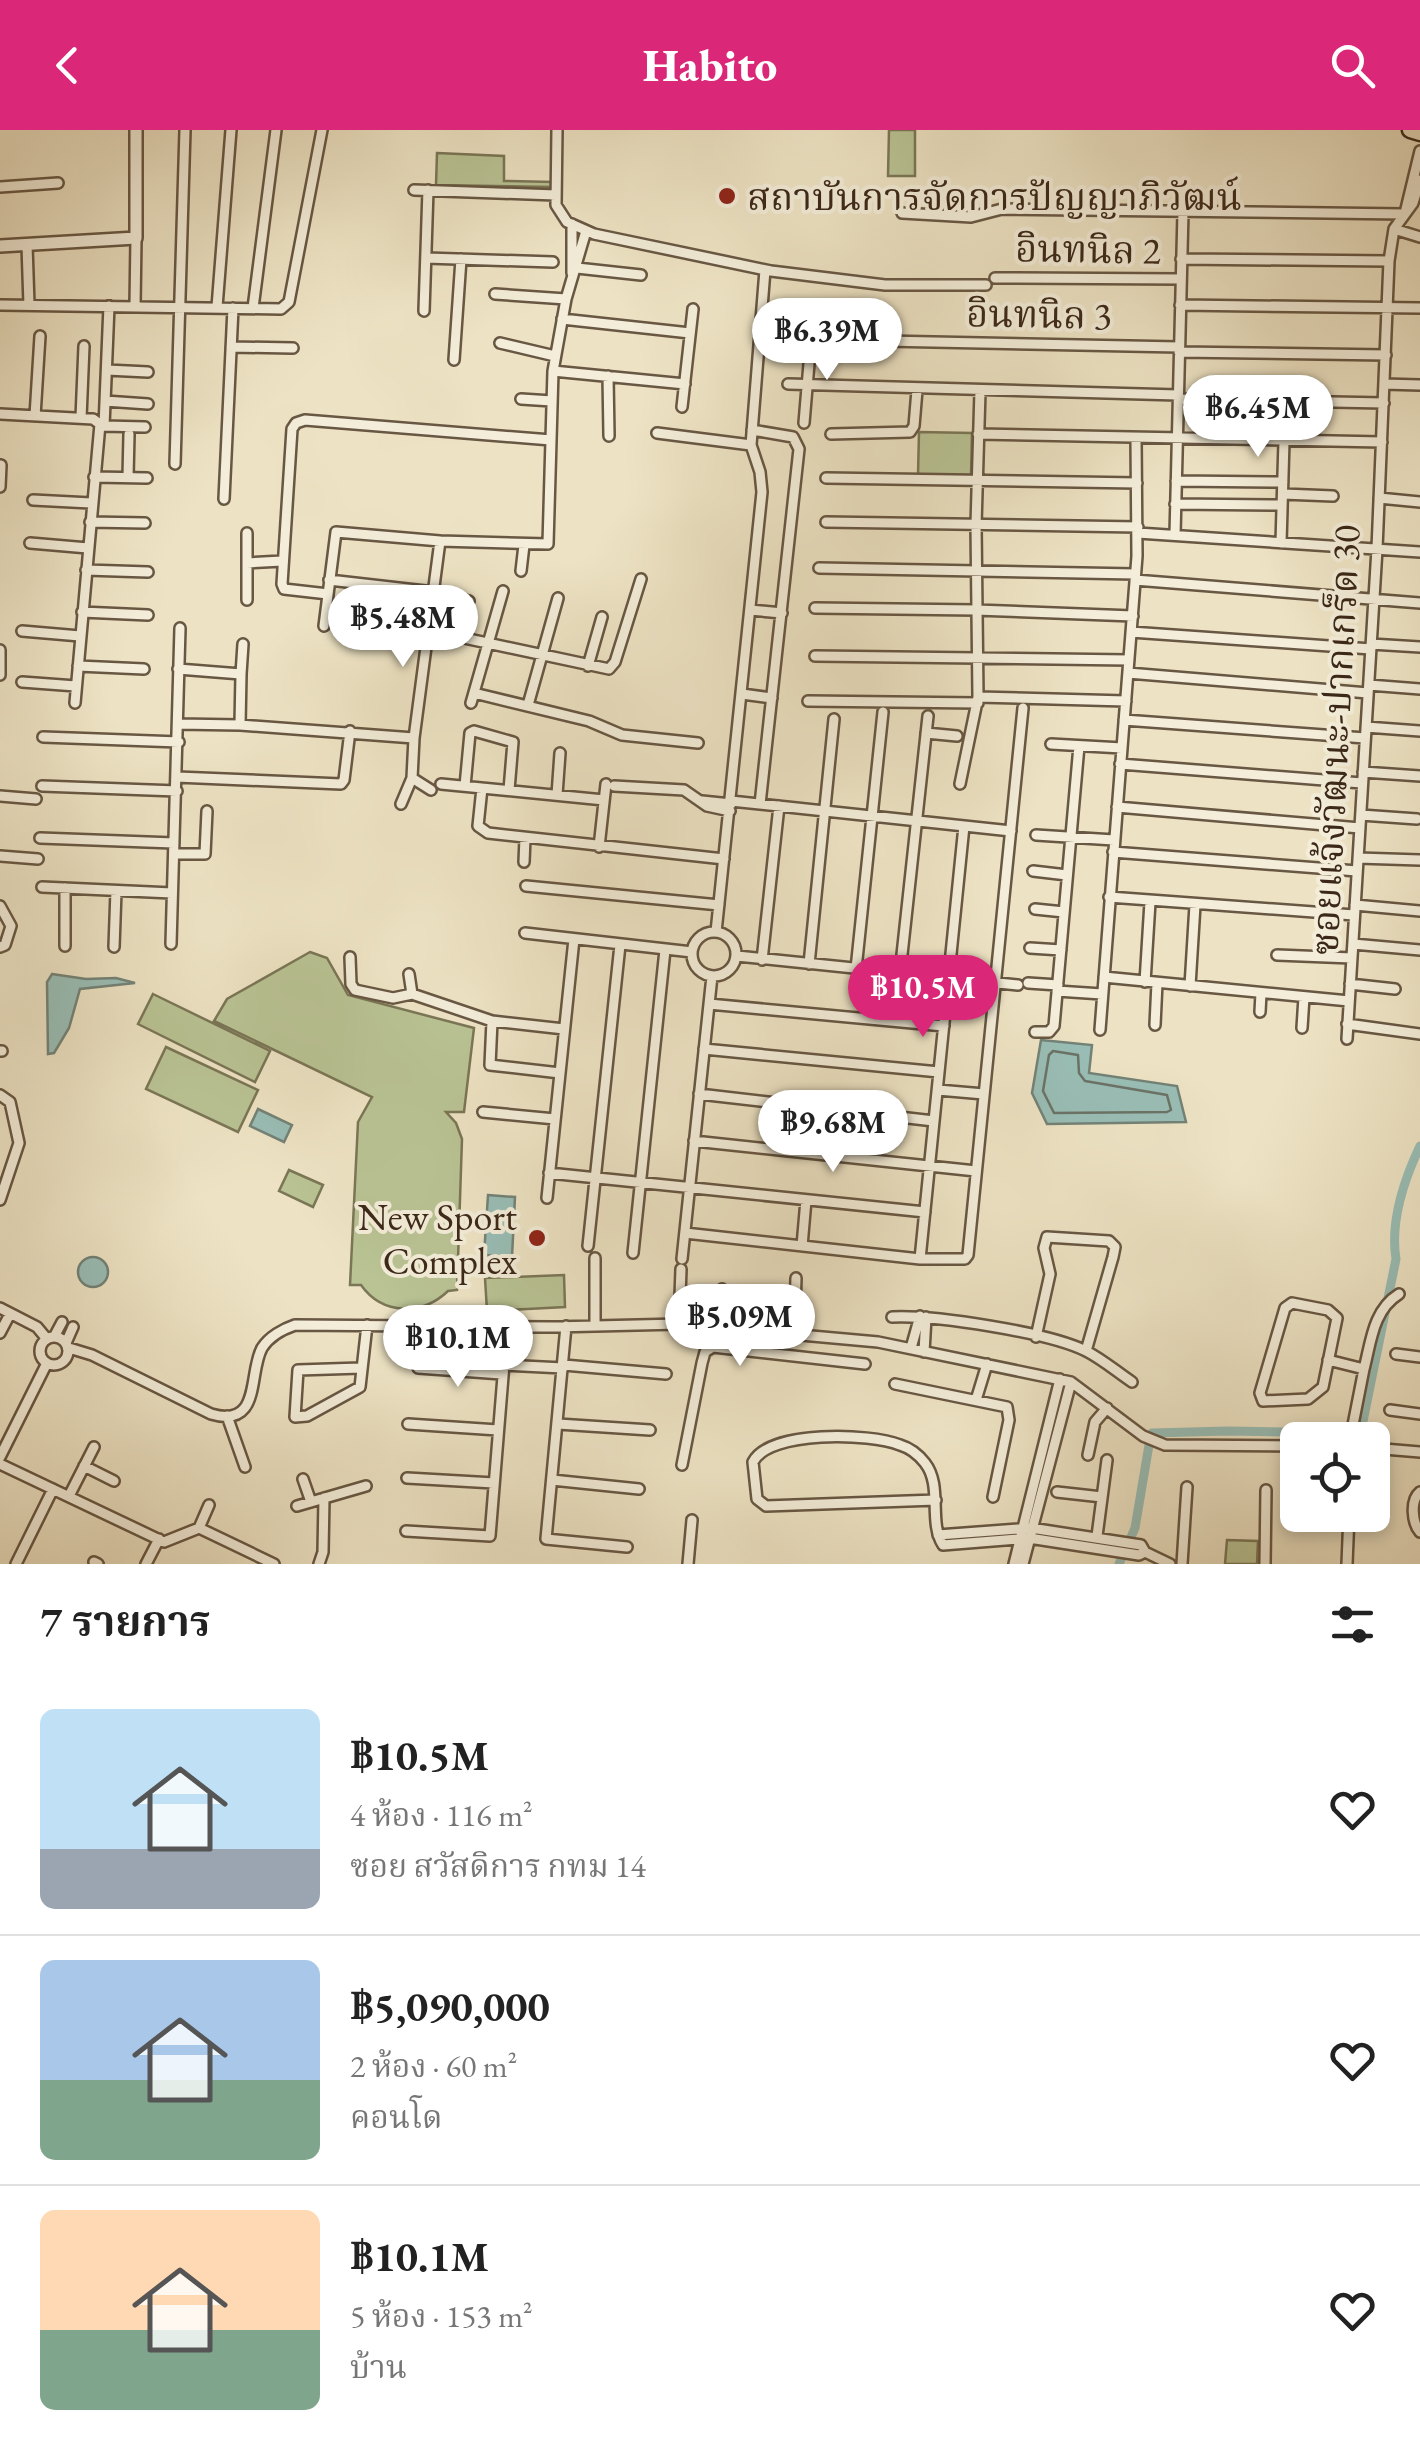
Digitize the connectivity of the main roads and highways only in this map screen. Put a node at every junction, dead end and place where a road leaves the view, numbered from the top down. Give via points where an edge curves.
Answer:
1 (1410, 130) edge
2 (1420, 133) edge

1 - 2 main road

